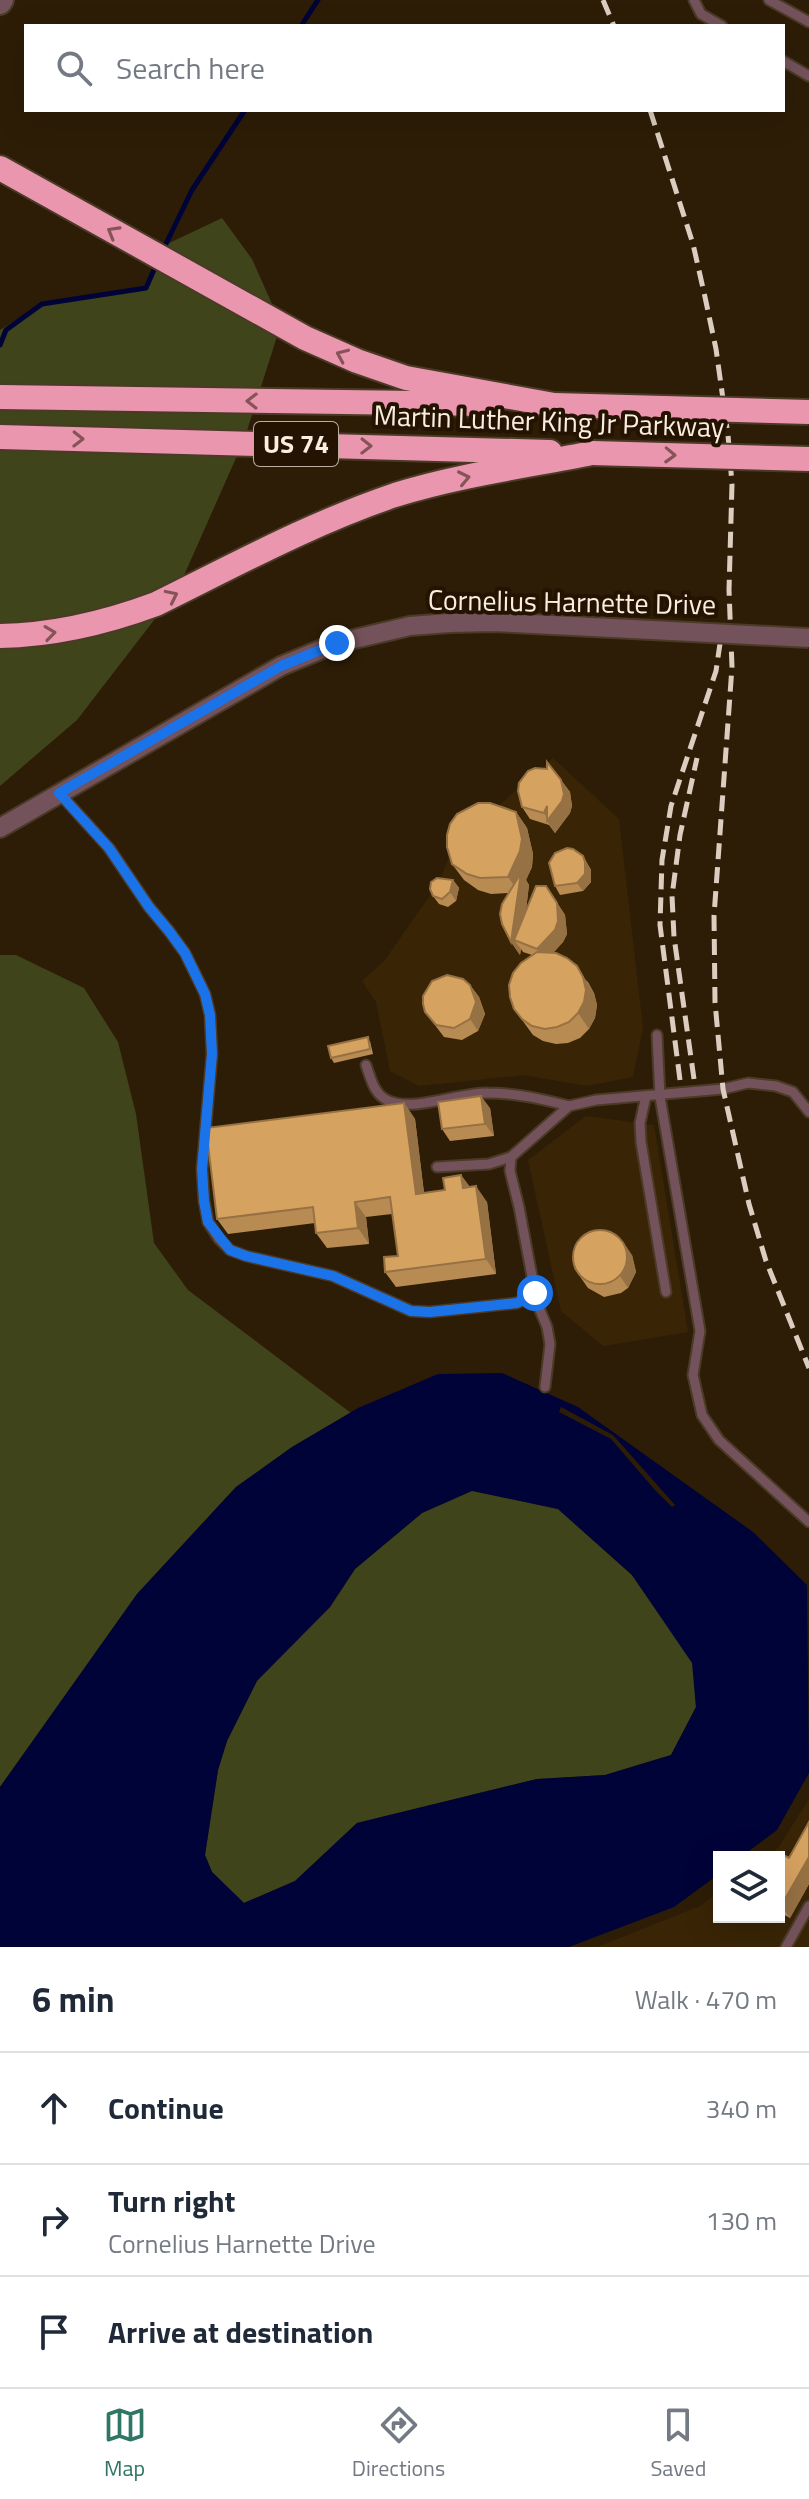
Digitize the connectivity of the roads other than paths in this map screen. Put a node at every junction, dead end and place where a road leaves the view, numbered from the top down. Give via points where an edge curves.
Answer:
1 (694, 0) edge
2 (769, 0) edge
3 (809, 22) edge
4 (718, 24) edge
5 (785, 62) edge
6 (809, 76) edge
7 (0, 168) edge
8 (0, 397) edge
9 (554, 405) junction
10 (809, 412) edge
11 (0, 437) edge
12 (592, 453) junction
13 (809, 459) edge
14 (0, 636) edge
15 (809, 638) edge
16 (59, 793) junction
17 (0, 828) edge
18 (657, 1035) dead end
19 (366, 1065) dead end
20 (660, 1094) junction
21 (646, 1096) junction
22 (569, 1106) junction
23 (809, 1112) edge
24 (511, 1157) junction
25 (437, 1167) dead end
26 (666, 1292) dead end
27 (535, 1293) junction
28 (545, 1387) dead end
29 (809, 1522) edge
30 (809, 1906) edge
31 (786, 1947) edge

1 - 4 lane via 701,14
2 - 3 lane
5 - 6 lane
9 -> 7 highway via 406,378 357,361 305,338
9 -> 8 highway, Martin Luther King Jr Parkway / US 74
9 - 10 highway, Martin Luther King Jr Parkway / US 74, bridge
11 -> 12 highway, Martin Luther King Jr Parkway / US 74
12 -> 13 highway, Martin Luther King Jr Parkway / US 74, bridge
14 -> 12 highway via 71,630 129,614 321,524 399,494
15 - 16 street, Cornelius Harnette Drive, bridge via 478,622 410,626 337,643 281,666
16 - 17 street, Cornelius Harnette Drive
16 - 27 lane via 109,848 185,953 205,994 212,1054 204,1201 208,1222 230,1250 333,1276 411,1311 517,1303
18 - 20 lane
19 - 22 lane via 374,1088 386,1100 404,1104 486,1093
20 - 21 lane
20 - 23 lane via 748,1083 776,1086 793,1092
20 - 29 lane via 700,1331 693,1375 702,1415 719,1440
21 - 22 lane
21 - 26 lane via 641,1142
22 - 24 lane
24 - 25 lane
24 - 27 lane
27 - 28 lane via 550,1344
30 - 31 lane

